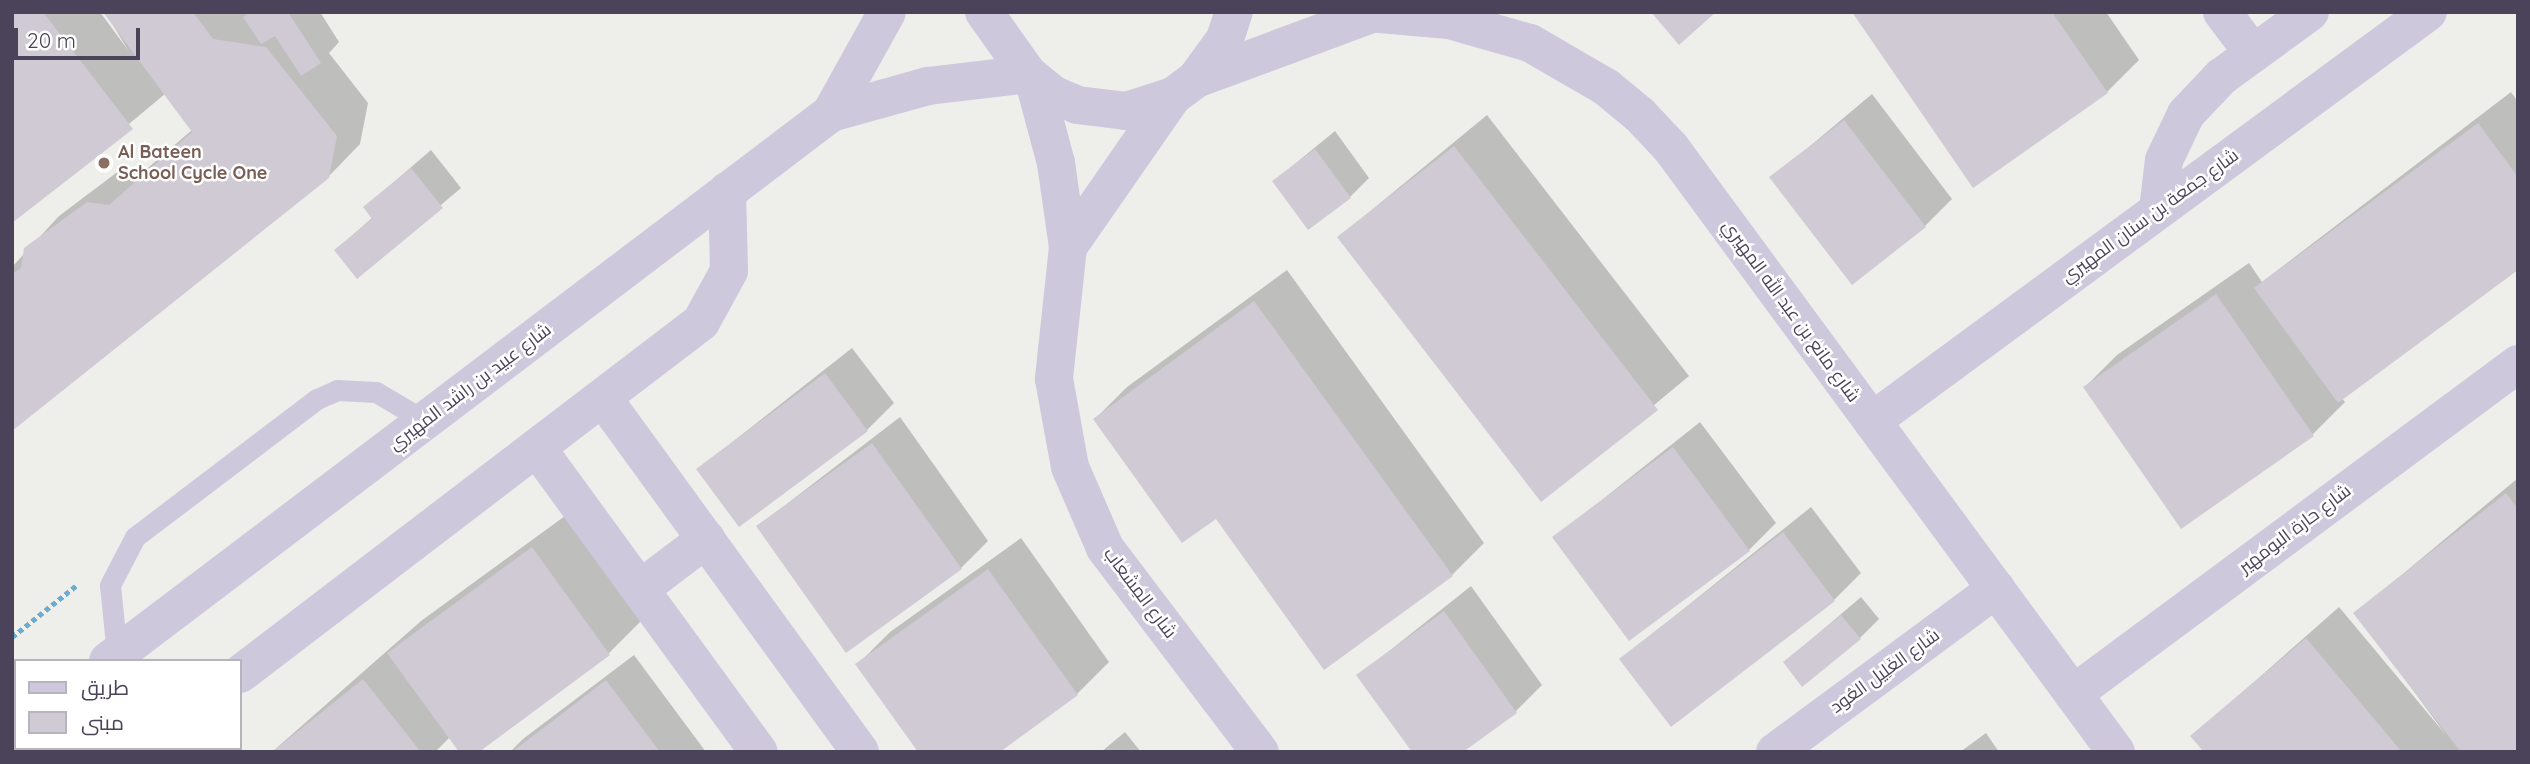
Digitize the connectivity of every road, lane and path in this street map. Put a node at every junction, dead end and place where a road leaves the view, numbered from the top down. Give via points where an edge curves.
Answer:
1 (887, 12) edge
2 (984, 12) edge
3 (1234, 12) edge
4 (2222, 12) edge
5 (2310, 12) edge
6 (2428, 12) edge
7 (1362, 14) edge
8 (2253, 53) junction
9 (1031, 77) junction
10 (1184, 87) junction
11 (831, 113) junction
12 (727, 191) junction
13 (2158, 210) junction
14 (1068, 247) junction
15 (2518, 364) edge
16 (603, 398) junction
17 (425, 421) junction
18 (1872, 421) junction
19 (537, 448) junction
20 (706, 539) junction
21 (125, 547) junction
22 (639, 589) junction
23 (1996, 589) junction
24 (12, 637) edge
25 (113, 658) edge
26 (242, 672) edge
27 (2073, 694) junction
28 (758, 752) edge
29 (860, 752) edge
30 (1260, 752) edge
31 (1774, 752) edge
32 (2116, 752) edge

1 - 11 street, شارع عبيد بن راشد المهيري
2 - 9 street
3 - 10 street, شارع المِشعاب via 1225,38
4 - 8 street
5 - 8 street
6 - 13 street, شارع جمعة بن سنان المهيري
7 - 10 street, شارع مانع بن عبد الله المهيري
7 - 18 street, شارع مانع بن عبد الله المهيري via 1408,15 1490,29 1539,48 1606,87 1671,148
8 - 13 street via 2186,114 2164,160
9 - 10 street, شارع مانع بن عبد الله المهيري via 1077,105 1101,110 1138,108
9 - 11 street, شارع عبيد بن راشد المهيري via 928,86
9 - 14 street, شارع المِشعاب via 1056,163
10 - 14 street, شارع المِشعاب
11 - 12 street, شارع عبيد بن راشد المهيري
12 - 16 street via 732,252 712,307 686,335
12 - 17 street, شارع عبيد بن راشد المهيري
13 - 18 street, شارع جمعة بن سنان المهيري
14 - 30 street, شارع المِشعاب via 1054,379 1070,467 1085,508 1105,548
15 - 27 street, شارع حارة البومهير
16 - 19 street
16 - 20 street
17 - 21 lane via 376,392 337,390 317,399
17 - 25 street, شارع عبيد بن راشد المهيري
18 - 23 street, شارع مانع بن عبد الله المهيري
19 - 22 street
19 - 26 street
20 - 22 street
20 - 29 street
21 - 24 path
21 - 25 lane via 108,609
22 - 28 street
23 - 27 street, شارع مانع بن عبد الله المهيري
23 - 31 street, شارع الغَلِيل العُود
27 - 32 street, شارع مانع بن عبد الله المهيري

